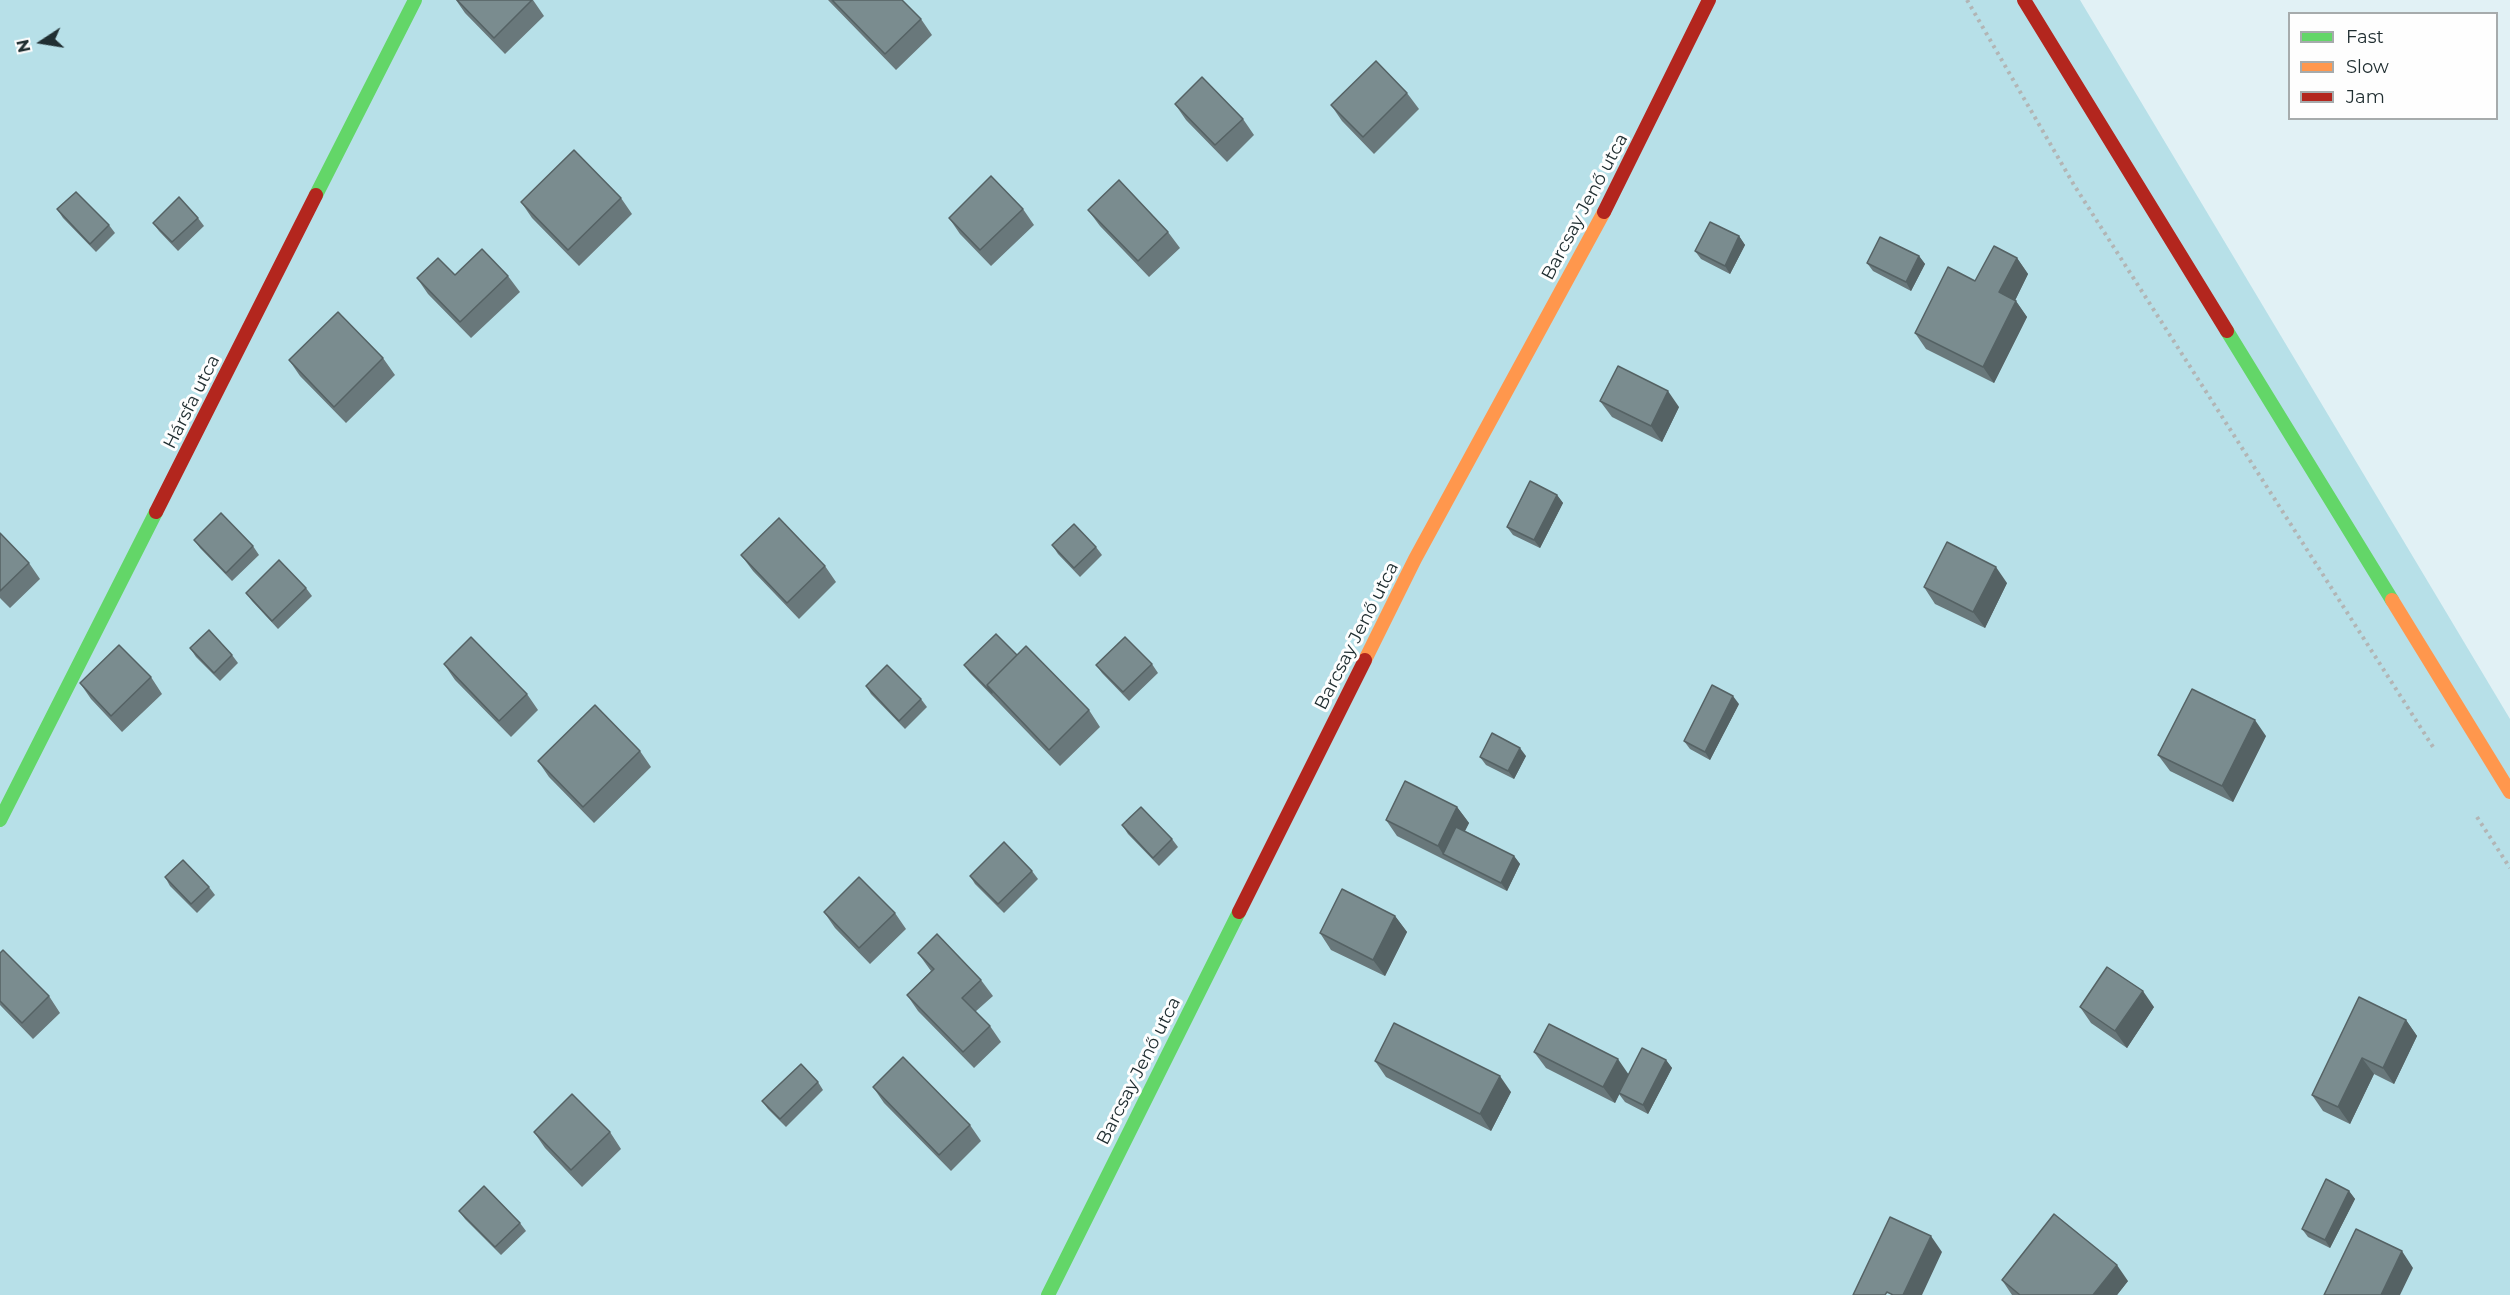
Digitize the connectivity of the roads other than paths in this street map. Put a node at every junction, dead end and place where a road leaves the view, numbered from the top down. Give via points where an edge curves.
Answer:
1 (416, 0) edge
2 (1709, 0) edge
3 (2024, 0) edge
4 (2510, 792) edge
5 (0, 820) edge
6 (1048, 1295) edge

1 - 5 street, Hársfa utca
2 - 6 street, Barcsay Jenő utca via 1616,189 1415,559
3 - 4 street

